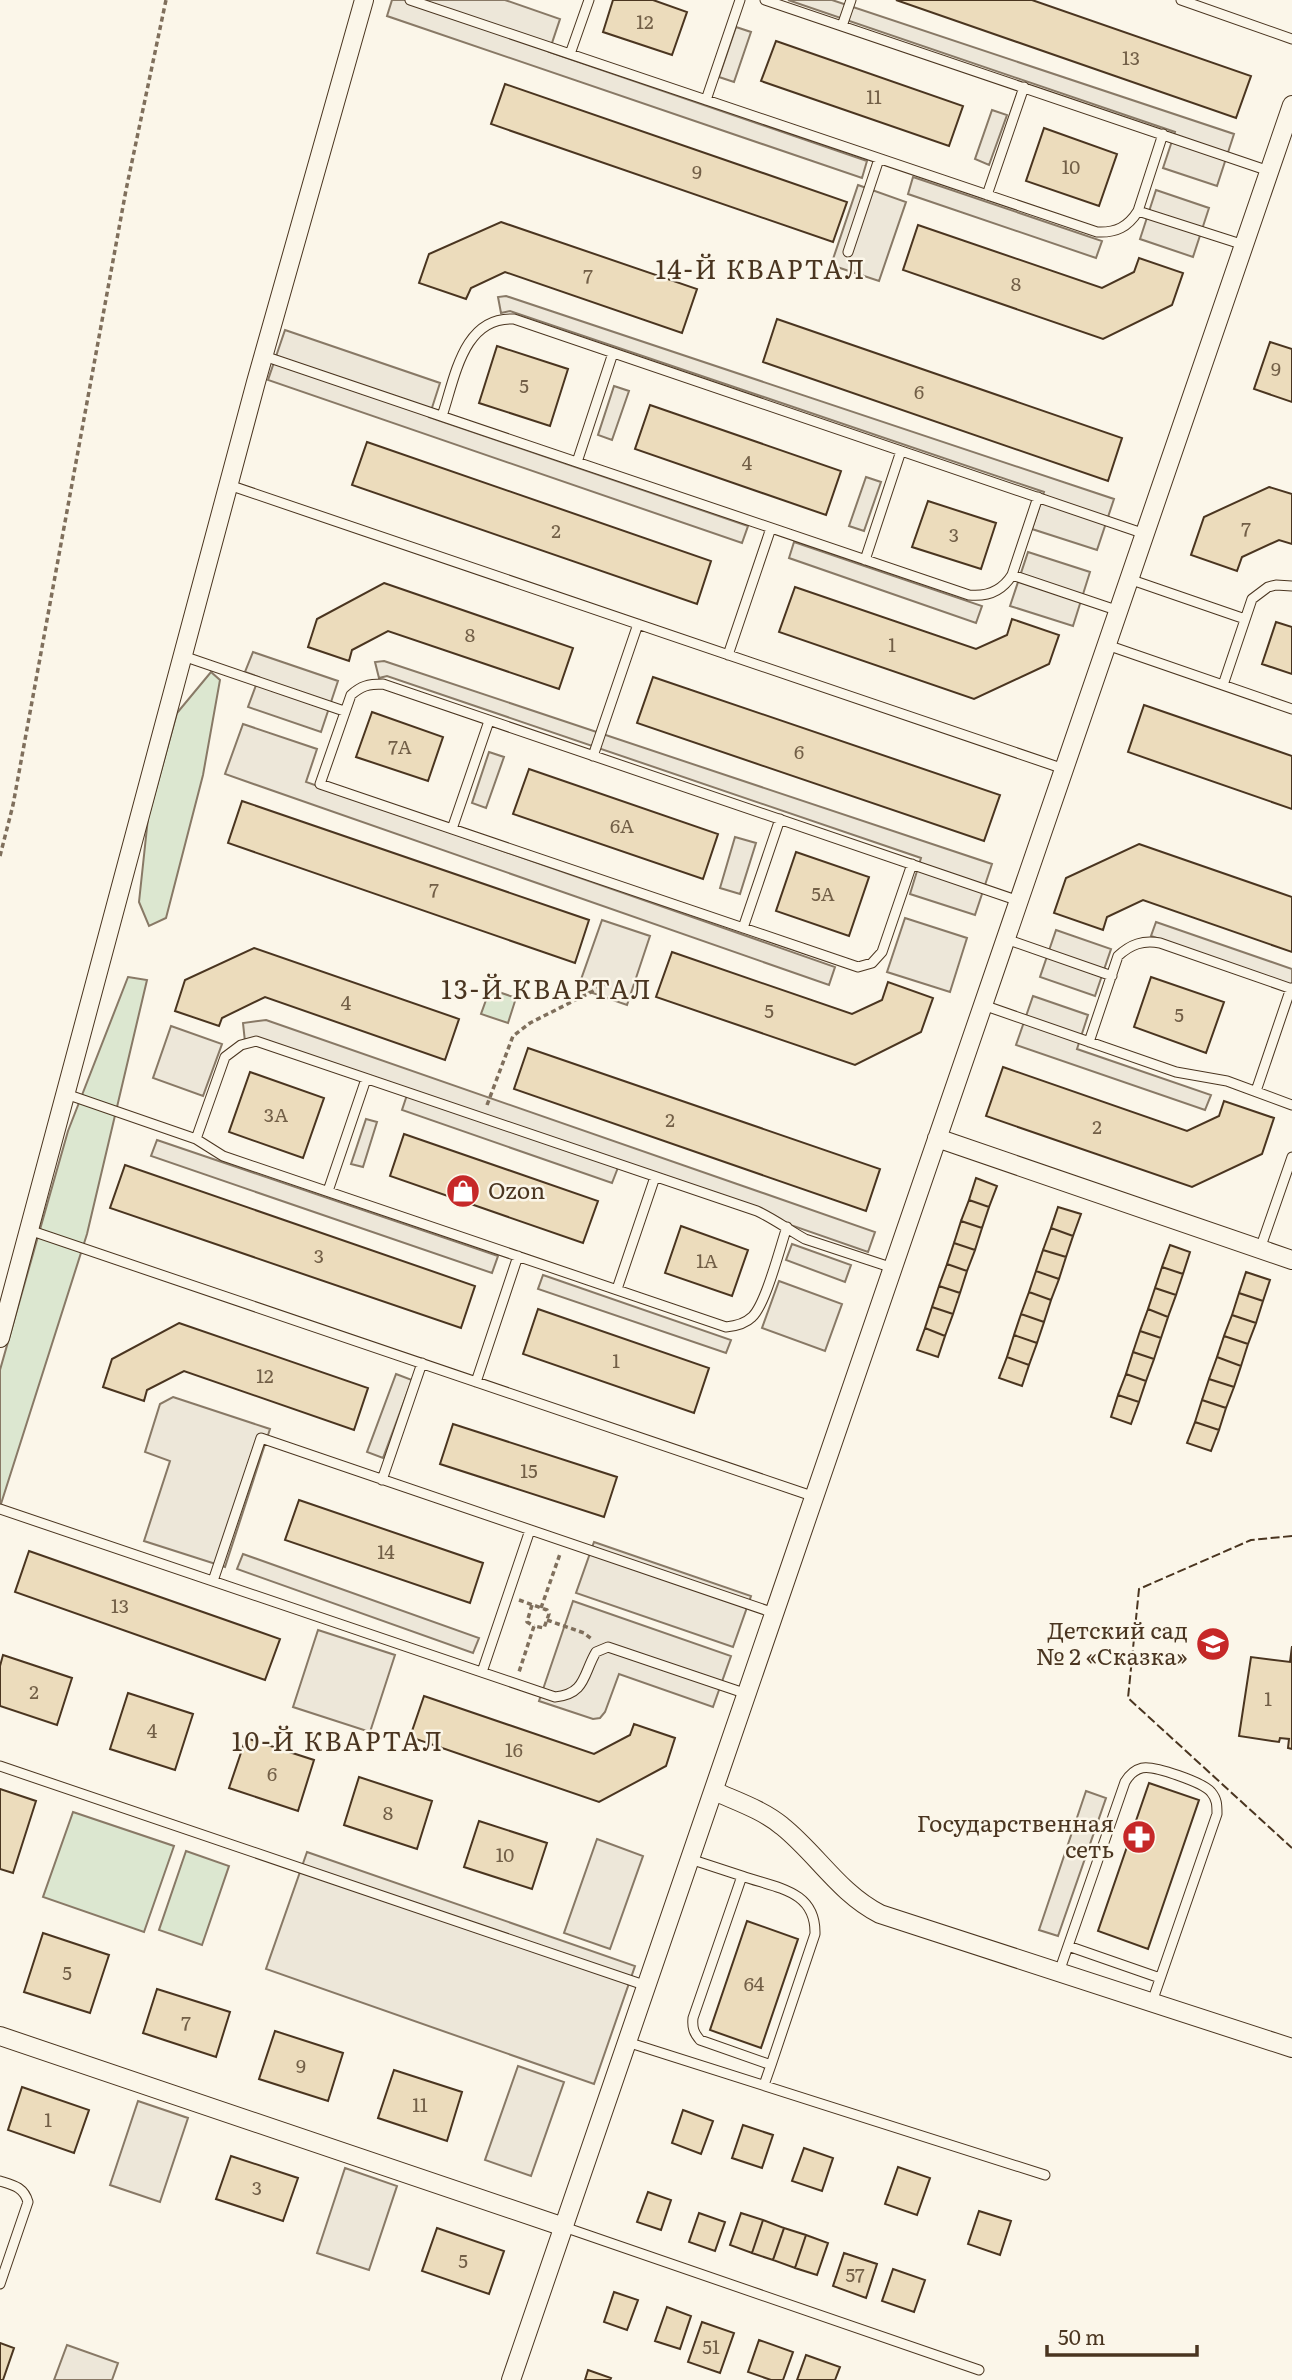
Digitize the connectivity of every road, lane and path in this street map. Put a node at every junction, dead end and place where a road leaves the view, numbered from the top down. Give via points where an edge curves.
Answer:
1 (166, 0) edge
2 (364, 0) edge
3 (410, 0) edge
4 (589, 0) edge
5 (740, 0) edge
6 (765, 0) edge
7 (851, 0) edge
8 (1181, 0) edge
9 (842, 26) junction
10 (1292, 38) edge
11 (570, 54) junction
12 (1024, 88) junction
13 (706, 100) junction
14 (1292, 105) edge
15 (1163, 135) junction
16 (879, 159) junction
17 (1269, 171) junction
18 (987, 195) junction
19 (1138, 211) junction
20 (1244, 245) junction
21 (848, 252) dead end
22 (613, 353) junction
23 (264, 356) junction
24 (442, 416) junction
25 (901, 451) junction
26 (577, 462) junction
27 (229, 485) junction
28 (1038, 497) junction
29 (771, 528) junction
30 (1145, 534) junction
31 (865, 560) junction
32 (1012, 575) junction
33 (1129, 579) junction
34 (1292, 586) edge
35 (1118, 611) junction
36 (1245, 619) junction
37 (638, 624) junction
38 (1107, 645) junction
39 (728, 655) junction
40 (183, 656) junction
41 (1223, 685) junction
42 (1292, 709) edge
43 (344, 711) junction
44 (489, 720) junction
45 (593, 756) junction
46 (1064, 769) junction
47 (780, 819) junction
48 (452, 829) junction
49 (0, 856) edge
50 (912, 864) junction
51 (1019, 901) junction
52 (743, 928) junction
53 (1006, 940) junction
54 (1112, 976) junction
55 (605, 985) dead end
56 (1292, 989) edge
57 (983, 1005) junction
58 (1089, 1042) junction
59 (366, 1079) junction
60 (1256, 1091) junction
61 (66, 1094) junction
62 (1292, 1105) edge
63 (483, 1118) junction
64 (937, 1138) junction
65 (196, 1139) junction
66 (1292, 1157) edge
67 (655, 1177) junction
68 (328, 1191) junction
69 (787, 1227) junction
70 (29, 1230) junction
71 (1260, 1249) junction
72 (518, 1256) junction
73 (1292, 1260) edge
74 (893, 1268) junction
75 (617, 1289) junction
76 (0, 1338) edge
77 (422, 1363) junction
78 (476, 1382) junction
79 (382, 1480) junction
80 (815, 1497) junction
81 (0, 1508) edge
82 (530, 1530) junction
83 (564, 1541) junction
84 (213, 1581) junction
85 (508, 1597) junction
86 (532, 1605) junction
87 (541, 1608) junction
88 (775, 1613) junction
89 (547, 1620) junction
90 (534, 1626) junction
91 (602, 1649) junction
92 (482, 1672) junction
93 (515, 1684) junction
94 (747, 1694) junction
95 (0, 1766) edge
96 (714, 1791) junction
97 (690, 1859) junction
98 (742, 1876) junction
99 (1068, 1946) junction
100 (1059, 1972) junction
101 (1160, 1978) junction
102 (647, 1986) junction
103 (1152, 2002) junction
104 (0, 2036) edge
105 (627, 2042) junction
106 (1292, 2048) edge
107 (771, 2065) junction
108 (764, 2085) junction
109 (1045, 2175) dead end
110 (0, 2181) edge
111 (564, 2227) junction
112 (0, 2284) edge
113 (979, 2370) dead end
114 (511, 2380) edge

1 - 49 path
2 - 23 street
3 - 11 lane
4 - 11 lane
5 - 13 lane
6 - 9 lane
7 - 9 lane
8 - 10 lane
9 - 12 lane
11 - 13 lane
12 - 15 lane
12 - 18 lane
13 - 16 lane
14 - 17 street
15 - 17 lane
15 - 19 lane
16 - 18 lane
16 - 21 lane
17 - 20 street
18 - 19 lane via 1106,233 1121,228
19 - 20 lane
20 - 30 street
22 - 24 lane via 514,319 486,324 470,339
22 - 25 lane
22 - 26 lane
23 - 24 lane
23 - 27 street
24 - 26 lane
25 - 28 lane
25 - 31 lane
26 - 29 lane
27 - 37 lane
27 - 40 street
28 - 30 lane
28 - 32 lane
29 - 31 lane
29 - 39 lane
30 - 33 street
31 - 32 lane via 969,595 990,594
32 - 35 lane
33 - 35 street
33 - 36 lane
34 - 36 lane via 1276,585 1259,592
35 - 38 street
36 - 41 lane
37 - 39 lane
37 - 45 lane
38 - 41 lane
38 - 46 street
39 - 46 lane
40 - 43 lane
40 - 61 street
41 - 42 lane
43 - 44 lane via 359,688 383,684
43 - 48 lane via 320,784
44 - 45 lane
44 - 48 lane
45 - 47 lane
46 - 51 street
47 - 50 lane
47 - 52 lane
48 - 52 lane
50 - 51 lane
50 - 52 lane via 882,952 865,967
51 - 53 street
53 - 54 lane
53 - 57 street
54 - 56 lane via 1118,956 1134,944 1151,942
54 - 58 lane
55 - 63 path via 513,1036
56 - 60 lane
57 - 58 lane
57 - 64 street
58 - 60 lane via 1176,1072
59 - 63 lane
59 - 65 lane via 256,1041 241,1045 221,1067
59 - 68 lane
60 - 62 lane
61 - 65 lane
61 - 70 street
63 - 67 lane
64 - 71 street
64 - 74 street
65 - 68 lane via 223,1156
66 - 71 lane
67 - 69 lane via 757,1211
67 - 75 lane
68 - 72 lane
69 - 74 lane via 805,1239
69 - 75 lane via 760,1306 743,1323 726,1327
70 - 76 street
70 - 77 lane
71 - 73 street
72 - 75 lane
72 - 78 lane
74 - 80 street
77 - 78 lane
77 - 79 lane
78 - 80 lane
79 - 82 lane
79 - 84 lane via 261,1438
80 - 88 street
81 - 84 lane
82 - 83 lane
82 - 85 lane
83 - 87 path
83 - 88 lane
84 - 92 lane
85 - 86 path
85 - 92 lane
86 - 87 path
86 - 90 path via 527,1622
87 - 89 path via 549,1613
88 - 94 street
89 - 90 path via 543,1628
89 - 91 path via 584,1633
90 - 93 path
91 - 93 lane via 590,1661 579,1687 565,1696
91 - 94 lane via 615,1649
92 - 93 lane
94 - 96 street
95 - 102 lane
96 - 97 street
96 - 100 street via 782,1825 850,1895 880,1914
97 - 98 lane
97 - 102 street
98 - 107 lane via 797,1896 807,1902 816,1920
98 - 107 lane via 692,2026 700,2040
99 - 100 lane
99 - 101 lane
99 - 101 lane via 1129,1775 1152,1768 1203,1785 1215,1798 1217,1814
100 - 103 street
101 - 103 lane
102 - 105 street
103 - 106 street
104 - 111 street
105 - 108 lane
105 - 111 street
107 - 108 lane
108 - 109 lane
110 - 112 lane via 19,2187 28,2202
111 - 113 lane
111 - 114 street

